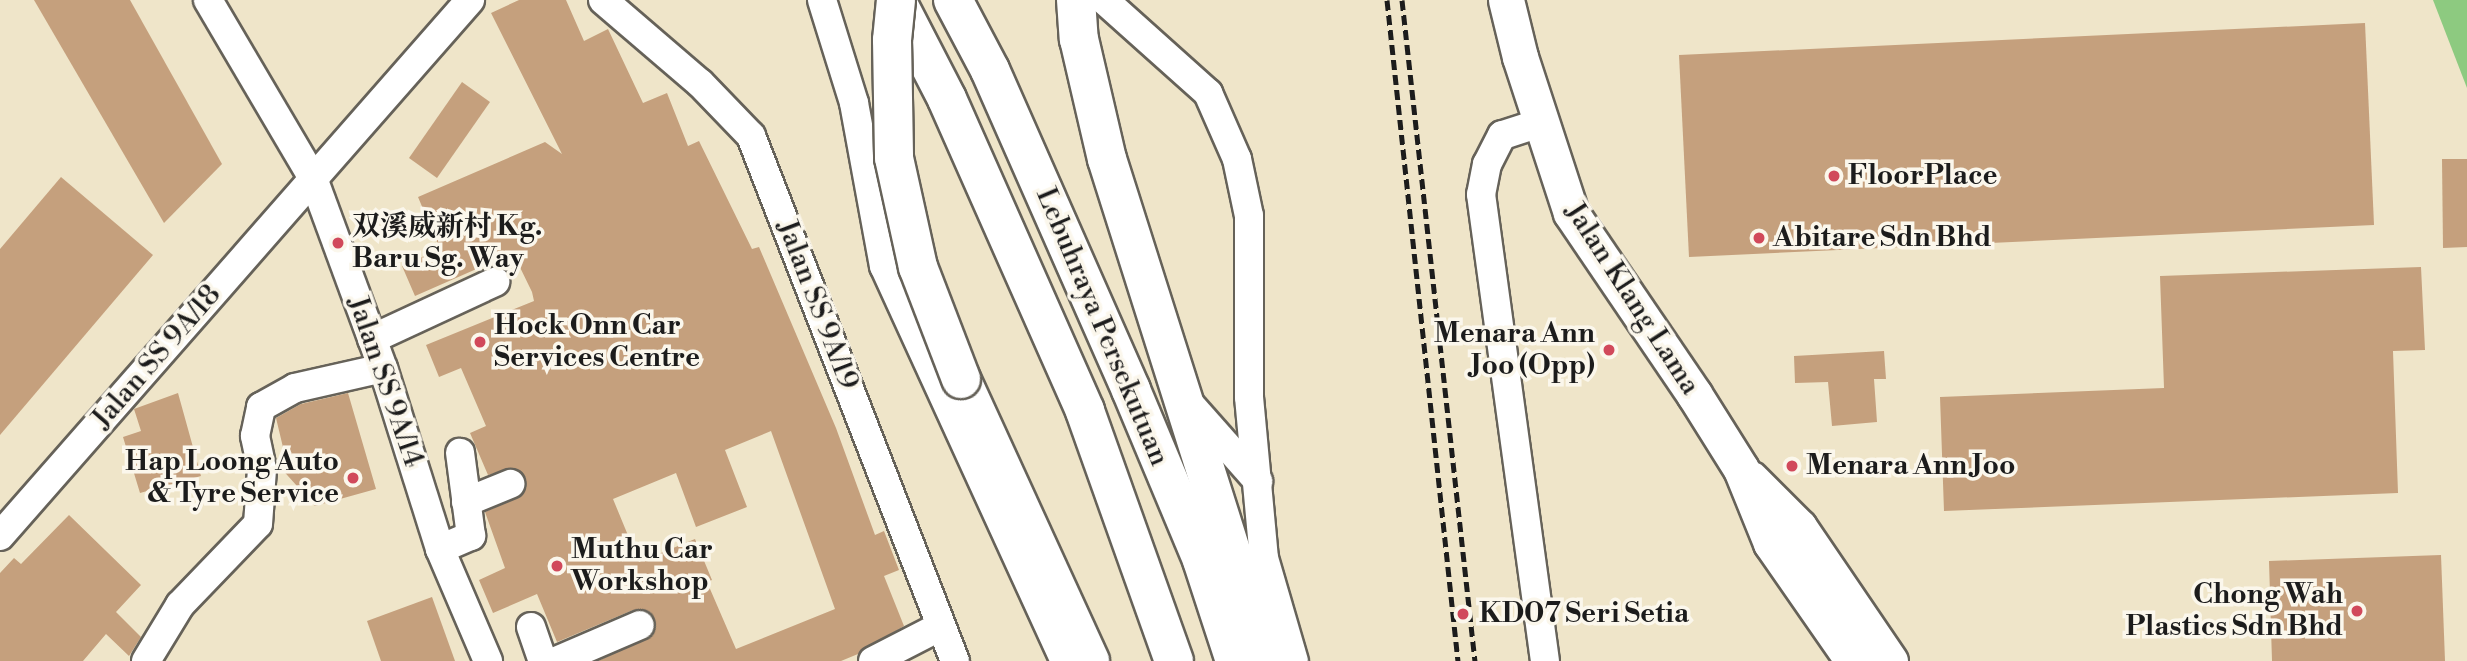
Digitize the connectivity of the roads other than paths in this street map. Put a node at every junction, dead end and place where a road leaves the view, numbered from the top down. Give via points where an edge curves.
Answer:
1 (208, 0) edge
2 (603, 0) edge
3 (822, 0) edge
4 (896, 0) edge
5 (953, 0) edge
6 (1076, 0) edge
7 (1104, 0) edge
8 (1506, 0) edge
9 (463, 2) edge
10 (1540, 122) junction
11 (313, 178) junction
12 (495, 282) dead end
13 (372, 339) junction
14 (383, 368) junction
15 (968, 395) junction
16 (1184, 397) junction
17 (460, 453) dead end
18 (1741, 469) junction
19 (1258, 481) junction
20 (510, 484) dead end
21 (991, 492) junction
22 (466, 502) junction
23 (0, 536) edge
24 (440, 549) junction
25 (640, 625) dead end
26 (941, 626) junction
27 (531, 627) dead end
28 (1843, 654) edge
29 (146, 661) edge
30 (488, 661) edge
31 (542, 661) edge
32 (556, 661) edge
33 (873, 661) edge
34 (955, 661) edge
35 (1065, 661) edge
36 (1090, 661) edge
37 (1174, 661) edge
38 (1235, 661) edge
39 (1262, 661) edge
40 (1294, 661) edge
41 (1545, 661) edge
42 (1890, 661) edge

1 - 11 street, Jalan SS 9A/14
2 - 26 street, Jalan SS 9A/19 via 700,83 751,136
3 - 21 street via 854,103 884,266
4 - 15 highway, bridge via 894,159 918,267
4 - 37 highway, Lebuhraya Persekutuan via 947,99 1085,411
5 - 38 highway, Lebuhraya Persekutuan via 990,70 1131,390 1202,560
6 - 16 highway via 1079,39 1107,159
7 - 19 street via 1208,93 1237,159 1249,216 1249,397
8 - 10 main road, Jalan Klang Lama
9 - 11 street
10 - 18 main road, Jalan Klang Lama via 1572,213
10 - 41 street via 1502,135 1487,164 1481,194
11 - 13 street, Jalan SS 9A/14
11 - 23 street, Jalan SS 9A/18
12 - 13 street
13 - 14 street, Jalan SS 9A/14
14 - 24 street, Jalan SS 9A/14
14 - 29 street via 295,388 261,407 255,436 262,469 258,524 180,604
15 - 21 street
15 - 36 highway
16 - 19 street
16 - 39 highway
17 - 22 street
18 - 28 main road, Jalan Klang Lama via 1771,543
18 - 42 main road, Jalan Klang Lama via 1799,527
19 - 40 street via 1264,558
20 - 22 street
21 - 35 street
22 - 24 street via 471,536
24 - 30 street, Jalan SS 9A/14
25 - 32 street
26 - 33 street
26 - 34 street, Jalan SS 9A/19
27 - 31 street

